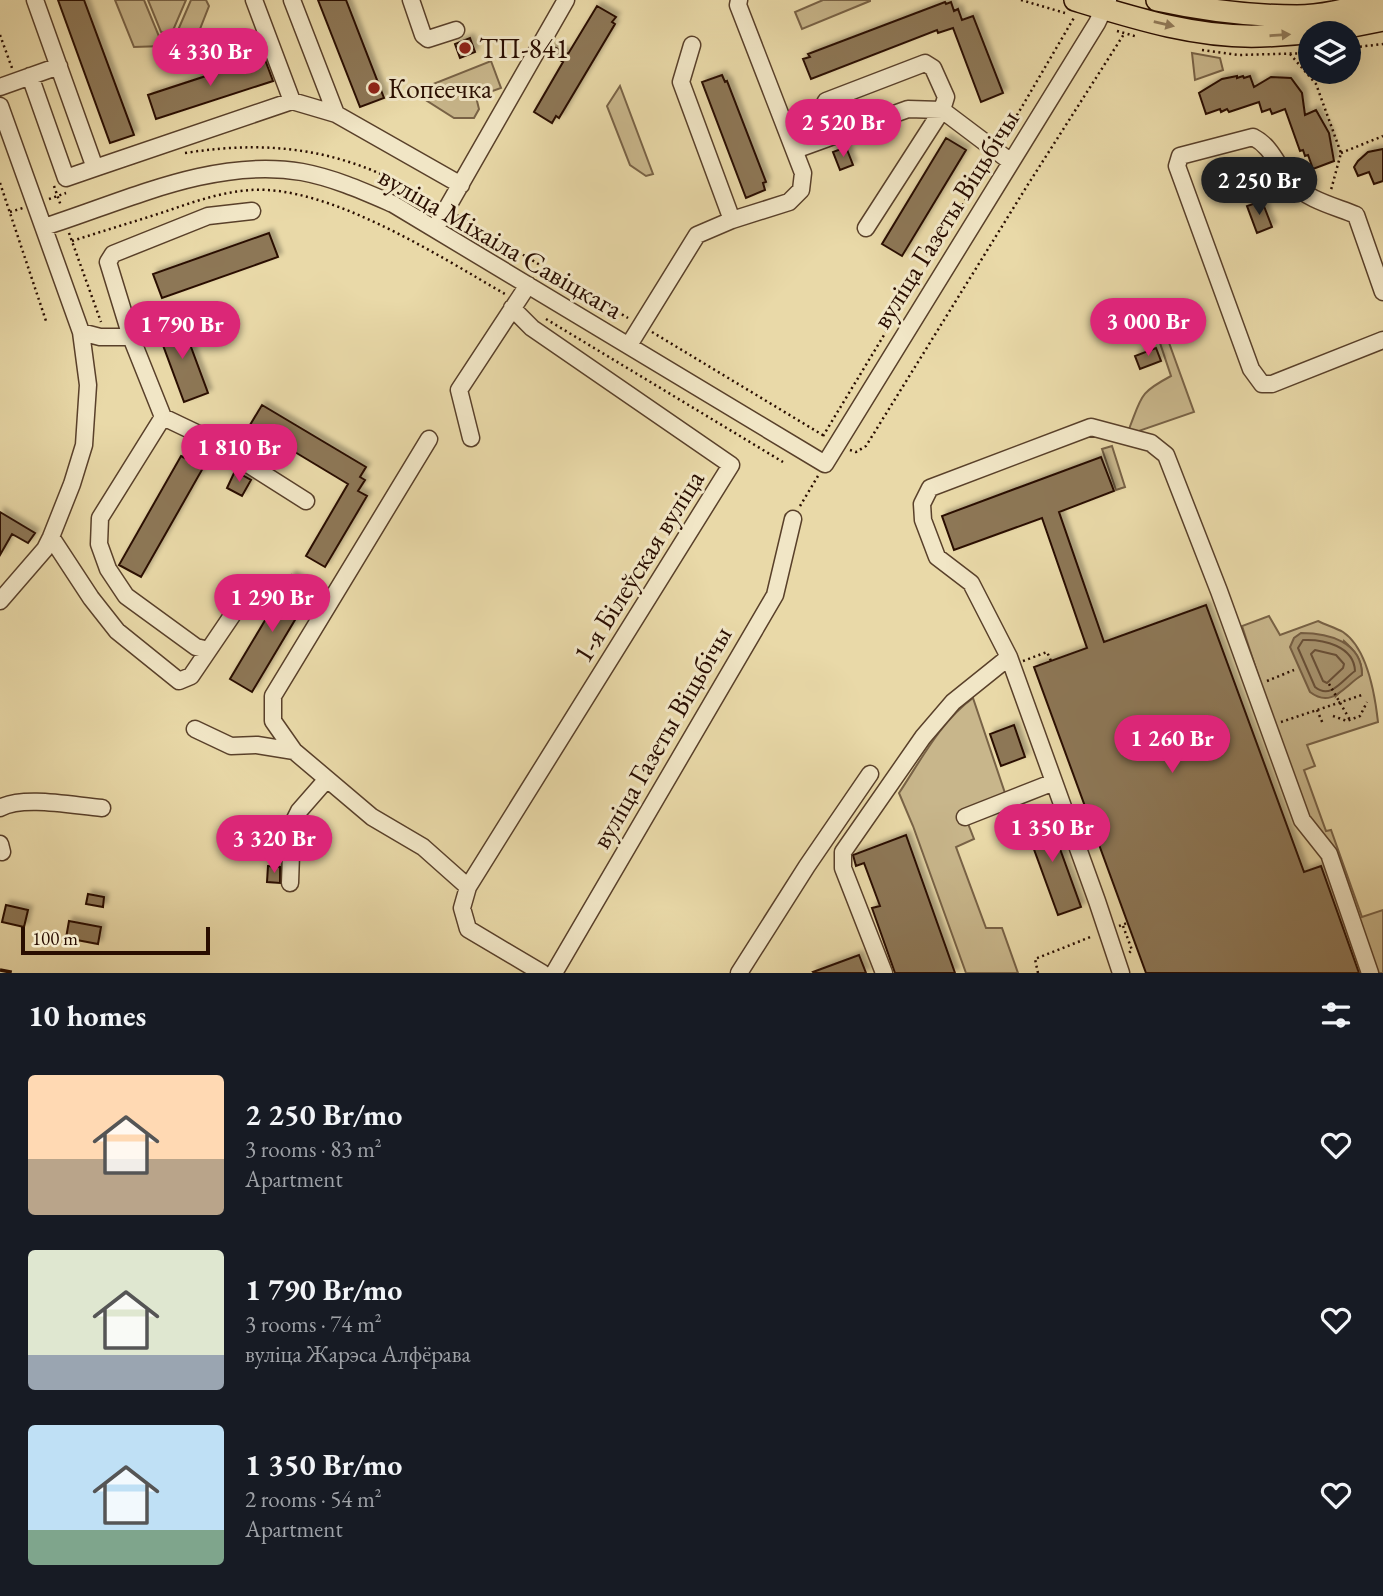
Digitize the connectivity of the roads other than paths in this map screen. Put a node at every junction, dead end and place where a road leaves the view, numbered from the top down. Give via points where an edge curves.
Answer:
1 (35, 0) edge
2 (254, 0) edge
3 (292, 0) edge
4 (411, 0) edge
5 (566, 0) edge
6 (739, 0) edge
7 (1157, 0) edge
8 (1383, 0) edge
9 (1106, 4) edge
10 (1075, 8) edge
11 (1383, 20) edge
12 (456, 30) dead end
13 (692, 45) dead end
14 (59, 66) junction
15 (30, 76) junction
16 (0, 87) edge
17 (292, 101) junction
18 (0, 106) edge
19 (942, 110) junction
20 (336, 114) junction
21 (831, 135) junction
22 (795, 150) junction
23 (1011, 162) junction
24 (95, 168) junction
25 (461, 185) junction
26 (252, 211) dead end
27 (732, 220) junction
28 (44, 228) junction
29 (866, 228) dead end
30 (435, 229) junction
31 (528, 285) junction
32 (1383, 292) edge
33 (515, 304) junction
34 (81, 332) junction
35 (131, 337) junction
36 (1383, 340) edge
37 (629, 345) junction
38 (163, 417) junction
39 (471, 438) dead end
40 (429, 439) dead end
41 (825, 464) joint
42 (306, 501) dead end
43 (793, 519) road end
44 (48, 543) junction
45 (246, 595) dead end
46 (0, 601) edge
47 (208, 650) junction
48 (1010, 661) junction
49 (195, 729) dead end
50 (293, 751) junction
51 (870, 774) dead end
52 (327, 779) junction
53 (1054, 782) junction
54 (0, 808) edge
55 (102, 808) dead end
56 (965, 817) dead end
57 (290, 883) dead end
58 (468, 887) junction
59 (542, 973) edge
60 (554, 973) edge
61 (739, 973) edge
62 (884, 973) edge
63 (1121, 973) edge
64 (1370, 973) edge

1 - 14 street
2 - 17 street
3 - 20 street
4 - 12 street via 428,39
5 - 25 street
6 - 22 street
7 - 8 main road via 1211,10 1299,16
9 - 10 main road
9 -> 11 main road via 1169,26 1258,36 1333,31
9 - 23 street, вуліца Газеты Віцьбічы
13 - 27 street via 681,82
14 - 15 street
14 - 24 street
15 - 16 street
15 - 24 street via 66,178
17 - 20 street
17 - 24 street
18 - 28 street
19 - 21 street via 908,109
19 - 21 street via 946,97 933,68 925,63 825,101 822,109
19 - 23 street
19 - 29 street
20 - 25 street
21 - 22 street
22 - 27 street via 803,173 800,190 789,202
23 - 41 street, вуліца Газеты Віцьбічы
25 - 30 street
26 - 35 street via 208,216 113,254 108,262
27 - 37 street via 697,234
28 - 30 street, вуліца Міхаіла Савіцкага via 197,176 256,170 333,179 393,204
28 - 34 street
30 - 31 street, вуліца Міхаіла Савіцкага
31 - 33 street
31 - 37 street, вуліца Міхаіла Савіцкага
32 - 36 street via 1356,215 1303,193 1266,143 1253,137 1180,156 1177,166 1186,192 1251,369 1262,384
33 - 39 street via 459,390
33 - 58 street, 1-я Білеўская вуліца via 532,328 731,465
34 - 35 street
34 - 44 street via 88,385 84,445
35 - 38 street
37 - 41 street, вуліца Міхаіла Савіцкага
38 - 42 street via 207,438
38 - 47 street via 100,518 99,544 108,569 126,596 196,647
40 - 50 street via 273,696 273,721
43 - 60 street, вуліца Газеты Віцьбічы via 775,595
44 - 46 street
44 - 47 street via 117,631 179,681 191,676
45 - 47 street
48 - 53 street
48 - 62 street via 953,702 843,852 843,868
48 - 64 street via 971,583 937,557 923,520 922,504 930,488 1091,427 1151,443 1167,455 1177,477 1302,820 1329,854
49 - 50 street via 231,746
50 - 52 street
51 - 61 street
52 - 57 street via 292,825
52 - 58 street via 372,817 424,847
53 - 56 street
53 - 63 street
54 - 55 street via 34,802
58 - 59 street via 462,908 468,929

